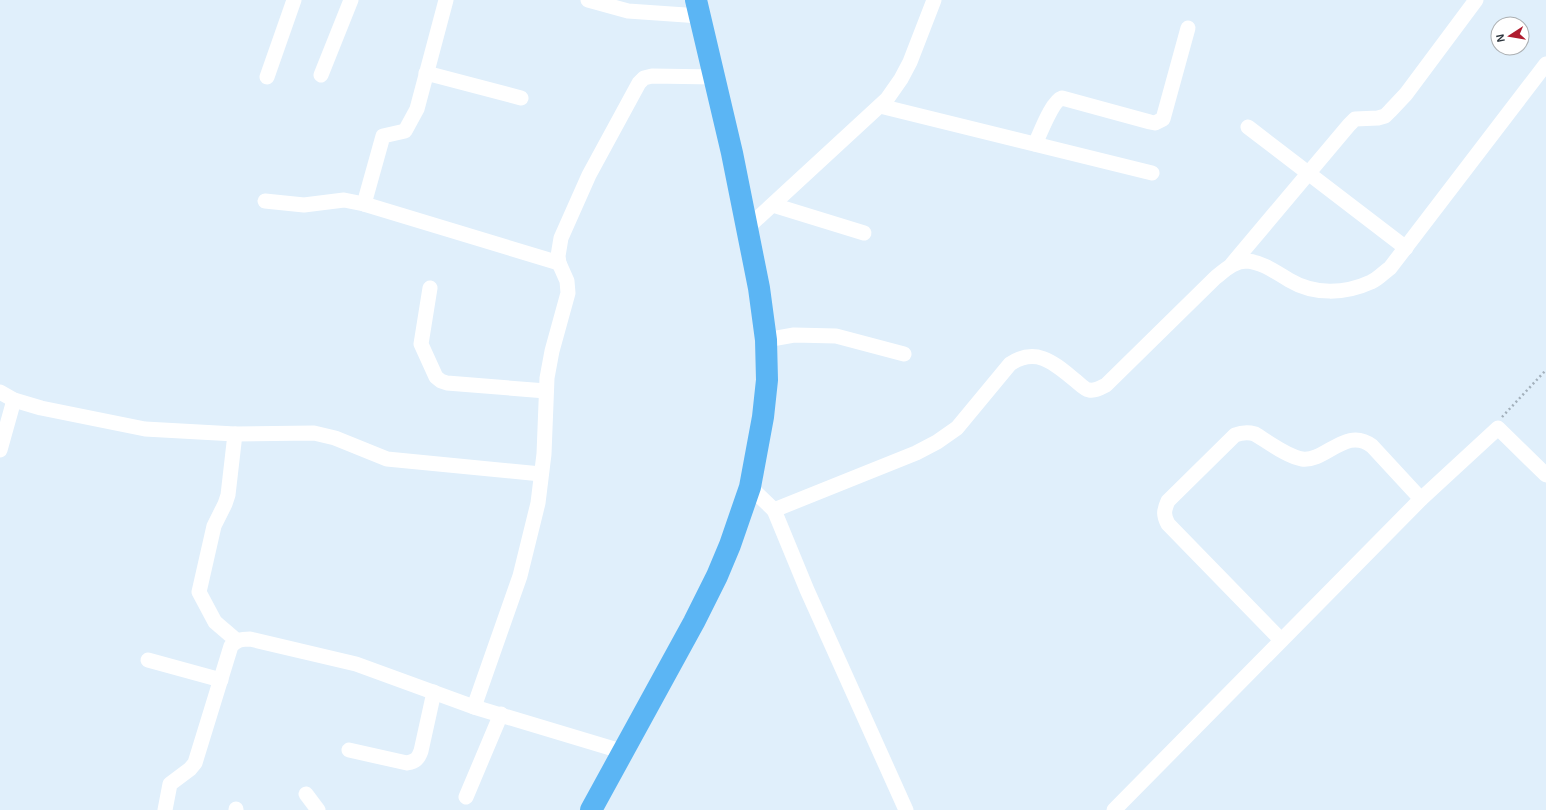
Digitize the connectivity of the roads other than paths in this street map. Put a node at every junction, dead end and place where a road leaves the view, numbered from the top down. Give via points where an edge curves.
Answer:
1 (294, 0) edge
2 (351, 0) edge
3 (446, 0) edge
4 (588, 0) edge
5 (934, 0) edge
6 (1476, 0) edge
7 (698, 8) edge
8 (1188, 28) dead end
9 (1546, 64) edge
10 (426, 73) junction
11 (321, 75) dead end
12 (267, 77) dead end
13 (715, 77) junction
14 (521, 98) dead end
15 (880, 106) junction
16 (1248, 127) dead end
17 (1035, 144) junction
18 (1308, 173) junction
19 (1152, 174) dead end
20 (265, 201) dead end
21 (364, 204) junction
22 (773, 205) junction
23 (748, 228) junction
24 (864, 233) dead end
25 (1406, 248) junction
26 (559, 263) junction
27 (1232, 264) junction
28 (430, 288) dead end
29 (766, 340) junction
30 (904, 354) dead end
31 (546, 391) junction
32 (0, 392) edge
33 (14, 400) junction
34 (235, 434) junction
35 (0, 450) edge
36 (541, 474) junction
37 (1546, 475) edge
38 (750, 487) junction
39 (1421, 499) junction
40 (774, 510) junction
41 (236, 640) junction
42 (1281, 640) junction
43 (148, 660) dead end
44 (221, 680) junction
45 (434, 692) junction
46 (474, 707) junction
47 (501, 714) junction
48 (350, 750) dead end
49 (624, 752) junction
50 (306, 794) dead end
51 (466, 797) dead end
52 (165, 810) edge
53 (318, 810) edge
54 (591, 810) edge
55 (906, 810) edge
56 (1114, 810) edge

1 - 12 street
2 - 11 street
3 - 10 street
4 - 7 street via 628,11
5 - 15 street via 901,80
6 - 18 street via 1406,94 1390,111 1378,118 1355,119
7 - 13 highway
8 - 17 street via 1163,119 1150,122 1062,98 1054,105
9 - 25 street
10 - 14 street
10 - 21 street via 417,109 405,131 383,136
13 - 23 highway
13 - 26 street via 652,76 644,78 639,83 589,175 561,238 558,248
15 - 17 street
15 - 22 street
16 - 18 street
17 - 19 street
18 - 25 street
18 - 27 street
20 - 21 street via 304,205 344,200
21 - 26 street
22 - 23 street
22 - 24 street
23 - 29 highway
25 - 27 street via 1390,268 1372,281 1354,289 1333,291 1315,291 1247,261
26 - 31 street via 567,281 568,293 552,351
27 - 40 street via 1106,385 1096,390 1086,390 1050,361 1028,356 1019,358 1010,364 957,428 937,442 916,453
28 - 31 street via 421,344 436,377 441,381 463,385
29 - 30 street via 794,335 836,336
29 - 38 highway via 767,380 763,417
31 - 36 street
32 - 33 street
33 - 34 street via 145,429
33 - 35 street
34 - 36 street via 314,433 335,438 387,459
34 - 41 street via 228,495 214,526 198,592 215,622
36 - 46 street via 538,503 520,576
37 - 39 street via 1498,428
38 - 40 street
38 - 49 highway via 717,576
39 - 42 street
39 - 42 street via 1365,441 1350,440 1304,459 1295,457 1255,434 1241,432 1168,501 1164,518 1168,524
40 - 55 street via 807,590
41 - 44 street via 231,646
41 - 45 street via 250,639 356,664
42 - 56 street
43 - 44 street
44 - 52 street via 195,763 170,784
45 - 46 street
45 - 48 street via 419,758 408,763
46 - 47 street
47 - 49 street
47 - 51 street
49 - 54 highway
50 - 53 street

